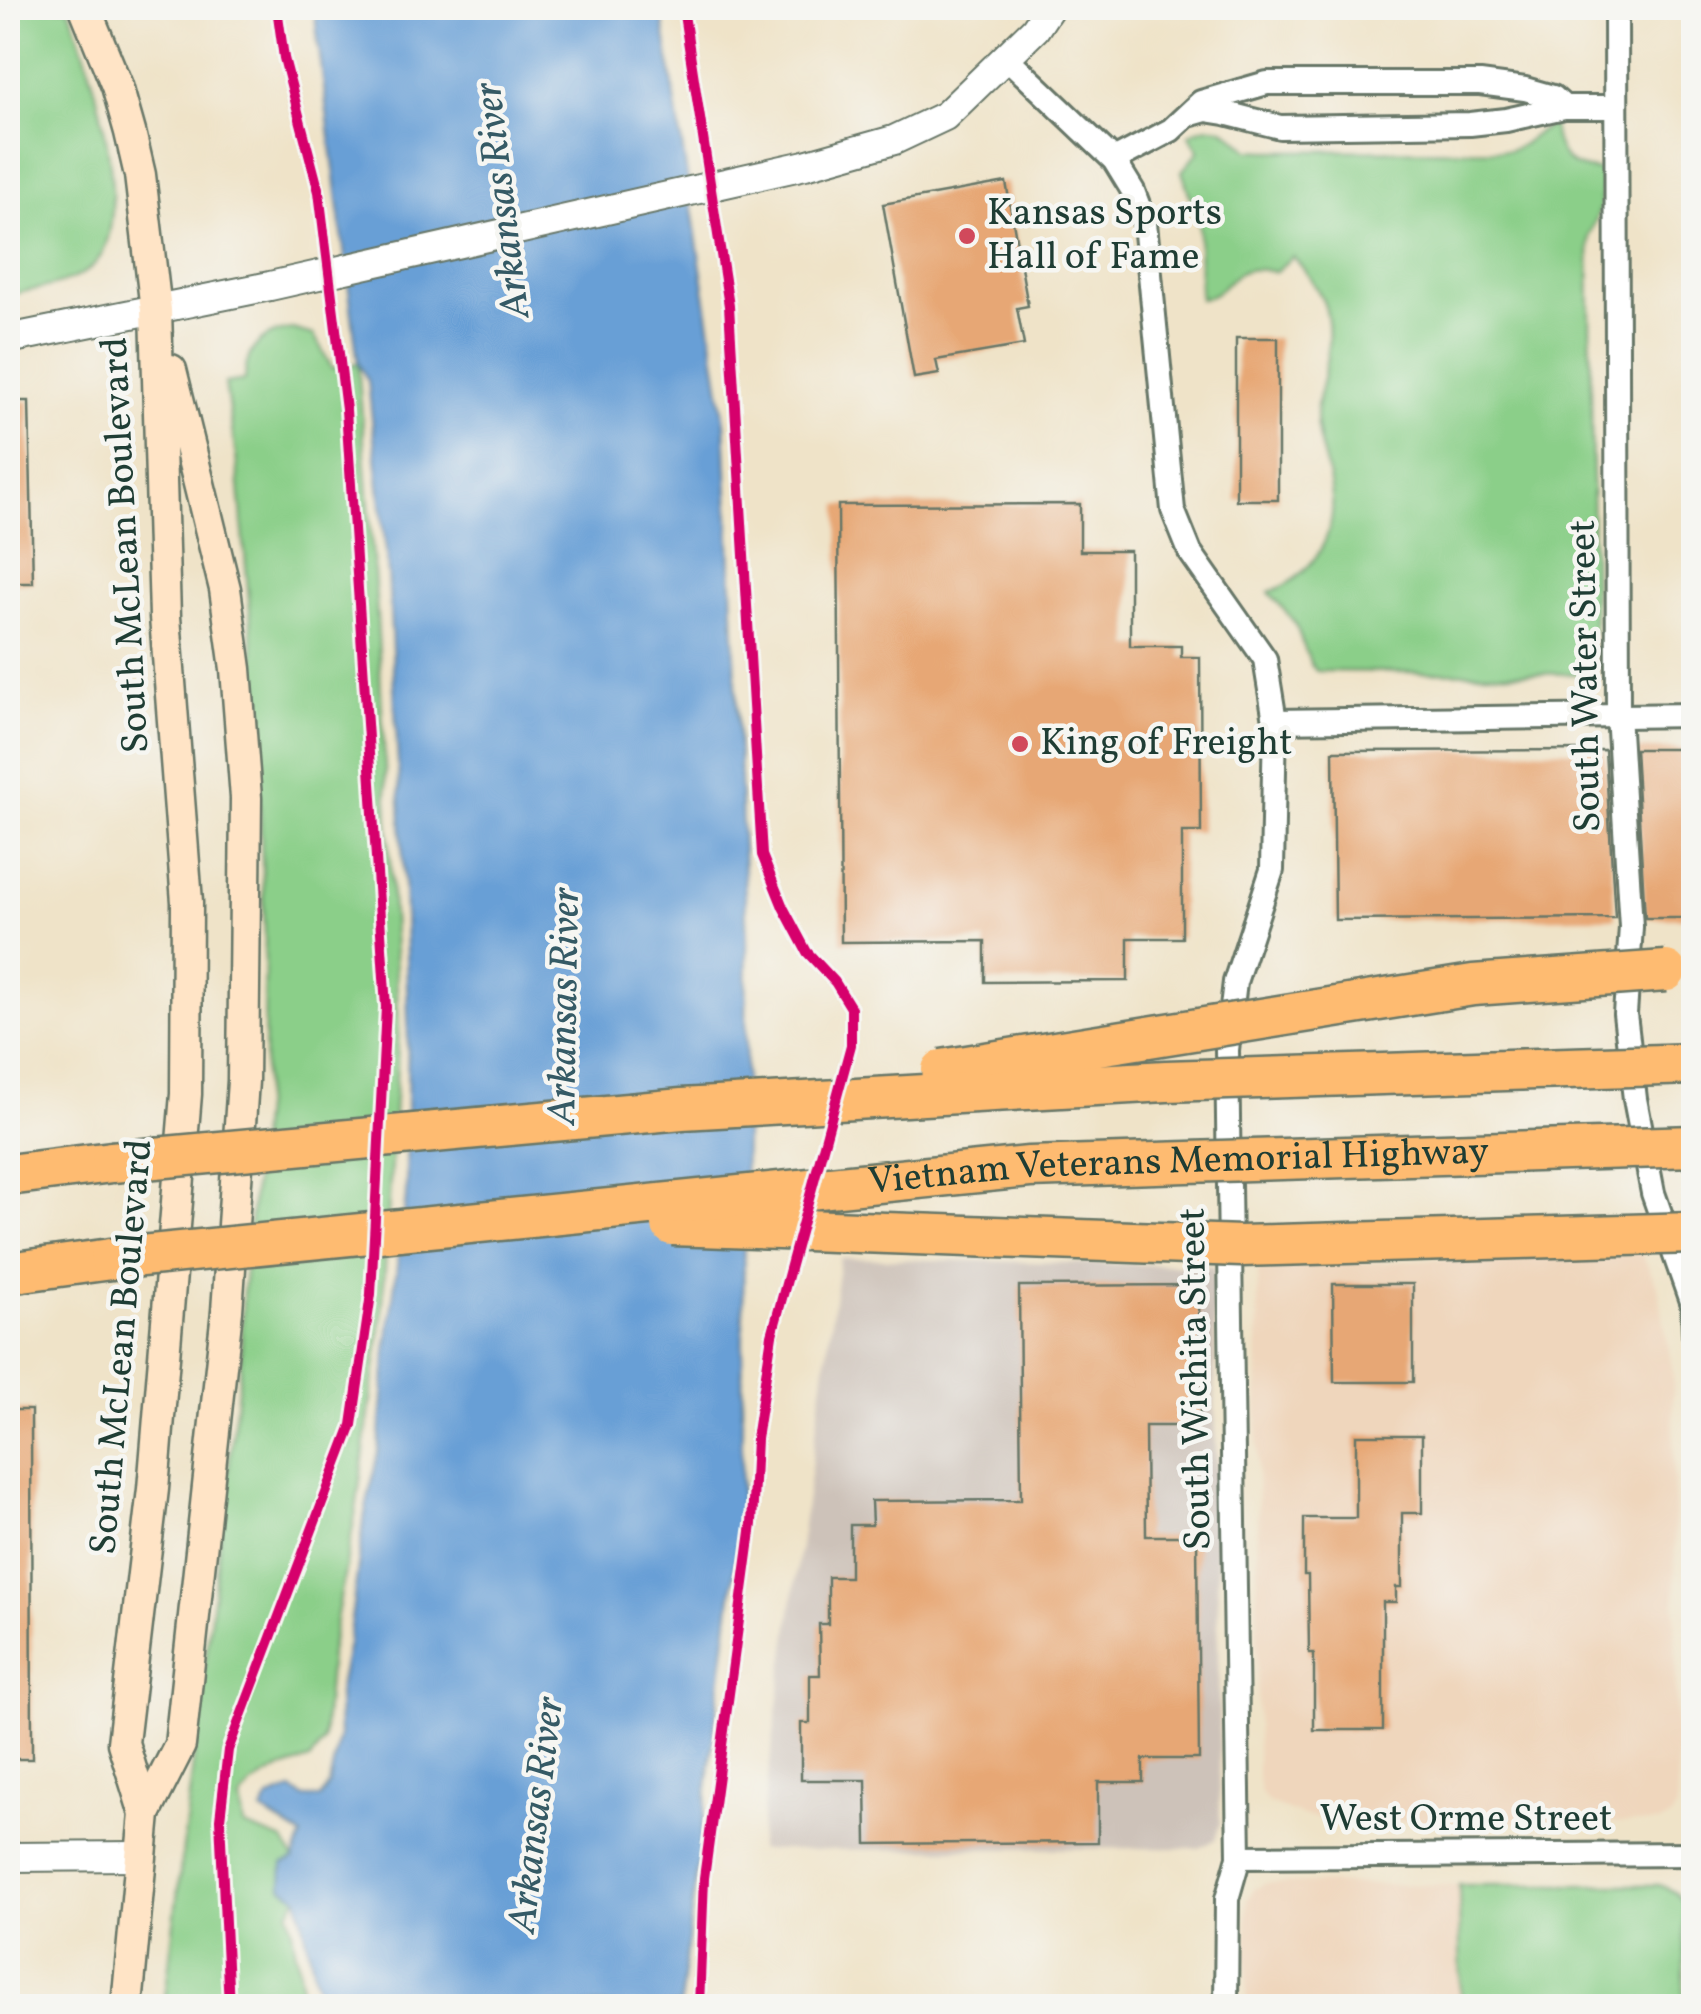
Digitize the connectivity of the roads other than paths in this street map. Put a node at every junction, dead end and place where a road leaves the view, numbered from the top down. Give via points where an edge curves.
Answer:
1 (84, 8) edge
2 (1049, 8) edge
3 (1616, 8) edge
4 (1007, 58) junction
5 (1564, 107) junction
6 (1616, 107) junction
7 (1188, 115) junction
8 (1114, 160) junction
9 (156, 310) junction
10 (8, 338) edge
11 (1618, 714) junction
12 (1694, 715) edge
13 (1274, 721) junction
14 (1680, 972) edge
15 (1694, 1064) edge
16 (682, 1109) junction
17 (1694, 1146) edge
18 (8, 1174) edge
19 (528, 1219) junction
20 (1694, 1233) edge
21 (8, 1273) edge
22 (1694, 1334) edge
23 (145, 1814) junction
24 (1694, 1854) edge
25 (140, 1856) junction
26 (1239, 1856) junction
27 (8, 1858) edge
28 (126, 2006) edge
29 (1226, 2006) edge

1 - 9 main road via 130,132
2 - 4 street
3 - 6 street, South Water Street
4 - 8 street, South Wichita Street
4 - 9 street via 945,116 894,140
5 - 6 street
5 - 7 street via 1470,124 1280,126 1224,112
5 - 7 street via 1525,88 1480,84 1267,84 1201,102
6 - 11 street, South Water Street
7 - 8 street
8 - 13 street, South Wichita Street via 1145,223 1173,510 1190,552 1265,658
9 - 10 street
9 - 23 main road, South McLean Boulevard via 165,617 188,902 186,1094 154,1489 123,1742
9 - 23 main road, South McLean Boulevard via 232,637 246,798 247,951 227,1311 180,1746
11 - 12 street
11 - 13 street
11 - 22 street, South Water Street via 1630,927 1626,1014 1636,1099 1653,1193 1693,1307
13 - 26 street, South Wichita Street via 1272,870 1235,982 1227,1050
14 - 16 highway, bridge via 1473,986
15 - 16 highway, bridge via 1166,1081
16 - 18 highway, bridge
17 - 19 highway, Vietnam Veterans Memorial Highway, bridge via 1029,1168
19 - 20 highway, bridge via 1241,1246
19 - 21 highway, Vietnam Veterans Memorial Highway, bridge
23 - 25 main road, South McLean Boulevard
24 - 26 street, West Orme Street
25 - 27 street
25 - 28 main road, South McLean Boulevard
26 - 29 street, South Wichita Street via 1227,1899

